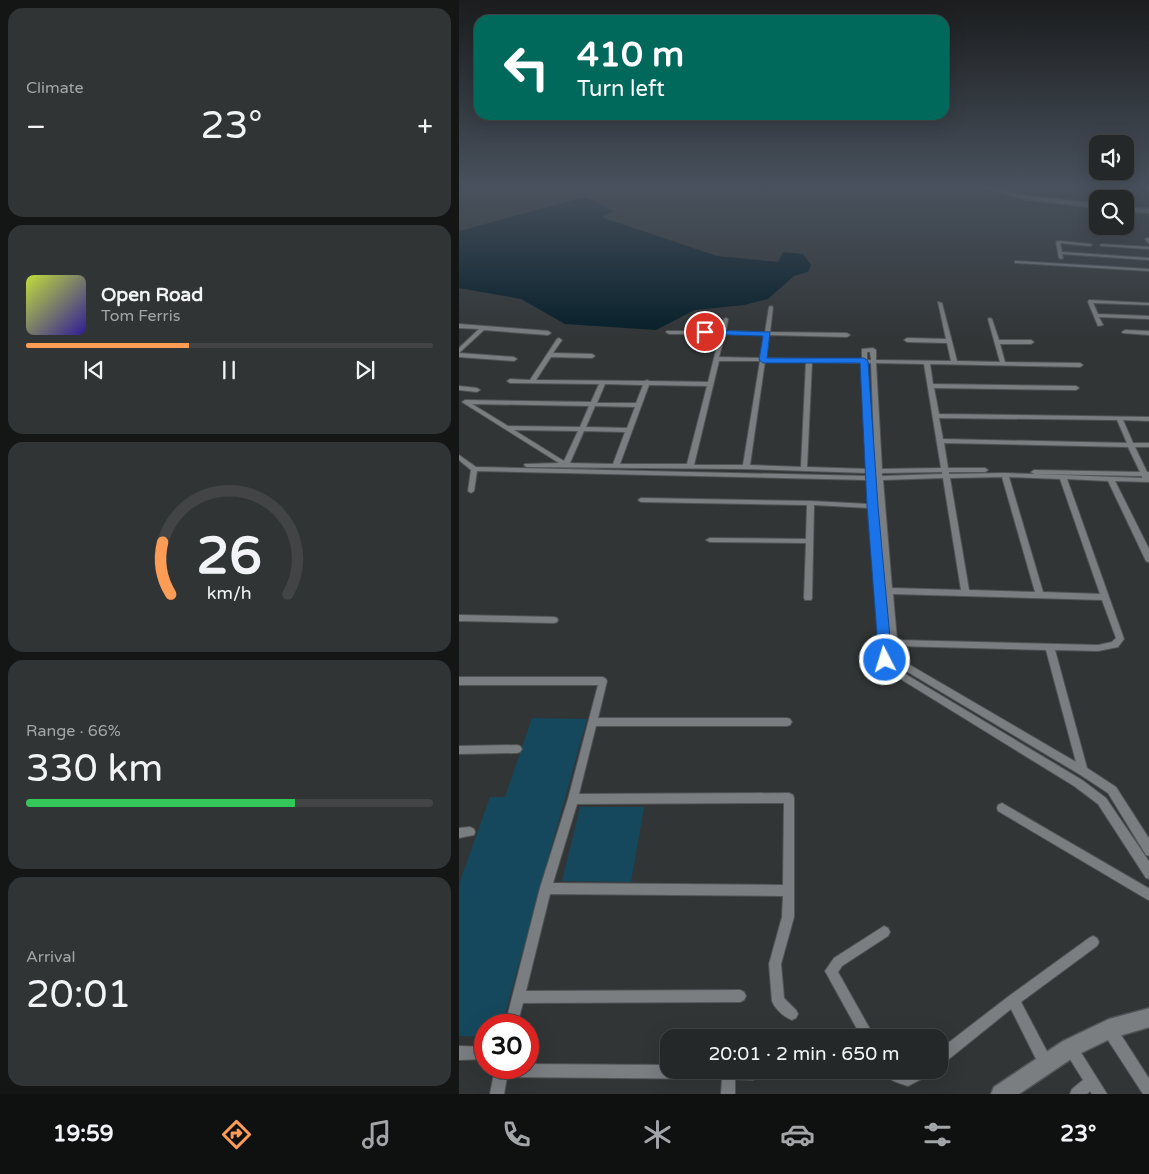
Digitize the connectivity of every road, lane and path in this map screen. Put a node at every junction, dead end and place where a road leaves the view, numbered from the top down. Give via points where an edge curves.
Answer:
1 (1108, 239) dead end
2 (1149, 239) edge
3 (1149, 244) edge
4 (1090, 245) dead end
5 (1103, 245) dead end
6 (1108, 245) junction
7 (1149, 248) edge
8 (1060, 253) junction
9 (1141, 255) dead end
10 (1149, 257) edge
11 (1017, 262) dead end
12 (1062, 265) junction
13 (1149, 270) edge
14 (940, 303) dead end
15 (1149, 304) edge
16 (771, 307) dead end
17 (1095, 315) junction
18 (990, 318) dead end
19 (1149, 318) edge
20 (727, 319) dead end
21 (1100, 325) dead end
22 (459, 326) edge
23 (483, 328) junction
24 (669, 332) dead end
25 (1125, 332) dead end
26 (548, 333) dead end
27 (723, 333) junction
28 (767, 333) junction
29 (1149, 333) edge
30 (847, 334) dead end
31 (559, 340) dead end
32 (907, 340) dead end
33 (949, 341) junction
34 (997, 342) junction
35 (1031, 342) dead end
36 (459, 353) edge
37 (550, 355) junction
38 (592, 356) dead end
39 (514, 359) dead end
40 (717, 360) junction
41 (763, 360) junction
42 (809, 360) junction
43 (869, 361) junction
44 (954, 362) junction
45 (927, 363) junction
46 (1003, 363) junction
47 (1080, 366) dead end
48 (510, 381) dead end
49 (532, 381) junction
50 (603, 382) junction
51 (647, 382) junction
52 (711, 384) junction
53 (930, 386) junction
54 (459, 388) edge
55 (1076, 388) dead end
56 (477, 390) dead end
57 (593, 404) junction
58 (638, 405) junction
59 (936, 416) junction
60 (1119, 419) junction
61 (1149, 419) edge
62 (507, 428) junction
63 (582, 429) junction
64 (629, 430) junction
65 (940, 441) junction
66 (1130, 444) junction
67 (1149, 445) edge
68 (459, 457) edge
69 (566, 465) junction
70 (616, 465) junction
71 (472, 466) junction
72 (690, 466) junction
73 (746, 467) junction
74 (804, 468) junction
75 (946, 472) junction
76 (875, 474) junction
77 (1005, 475) junction
78 (1147, 477) edge
79 (1063, 478) junction
80 (1111, 479) junction
81 (471, 491) dead end
82 (641, 500) dead end
83 (811, 503) junction
84 (872, 506) junction
85 (710, 540) dead end
86 (809, 541) junction
87 (1149, 561) edge
88 (887, 592) junction
89 (965, 594) junction
90 (1039, 595) junction
91 (1104, 597) junction
92 (809, 598) dead end
93 (459, 618) edge
94 (554, 620) dead end
95 (892, 643) junction
96 (1050, 647) junction
97 (459, 681) edge
98 (592, 722) junction
99 (787, 722) dead end
100 (517, 749) dead end
101 (459, 750) edge
102 (1083, 771) junction
103 (573, 799) junction
104 (1002, 808) dead end
105 (1149, 851) edge
106 (1149, 874) edge
107 (546, 888) junction
108 (788, 891) junction
109 (1149, 896) edge
110 (884, 932) dead end
111 (1093, 942) dead end
112 (740, 996) dead end
113 (519, 997) junction
114 (1013, 1000) junction
115 (514, 1014) edge
116 (792, 1014) dead end
117 (1149, 1017) edge
118 (864, 1029) edge
119 (1109, 1029) junction
120 (1070, 1048) junction
121 (948, 1051) edge
122 (459, 1053) edge
123 (474, 1053) edge
124 (1046, 1064) junction
125 (539, 1069) edge
126 (660, 1071) edge
127 (499, 1079) edge
128 (729, 1079) edge
129 (1091, 1082) junction
130 (1149, 1093) edge
131 (497, 1094) edge
132 (728, 1094) edge
133 (1001, 1094) edge
134 (1077, 1094) edge
135 (1100, 1094) edge

1 - 6 street
2 - 3 street
4 - 8 street via 1058,242
5 - 6 street
6 - 7 street
8 - 10 street
8 - 12 street
9 - 10 street
11 - 12 street
12 - 13 street
14 - 33 street
15 - 17 street via 1091,301
16 - 28 street
17 - 19 street
17 - 21 street
18 - 34 street
20 - 27 street
22 - 23 street
23 - 26 street
23 - 36 street
24 - 27 street
25 - 29 street
27 - 28 street
27 - 40 street
28 - 30 street
28 - 41 street
31 - 37 street
32 - 33 street
33 - 44 street
34 - 35 street
34 - 46 street
36 - 39 street
37 - 38 street
37 - 49 street
40 - 41 street
40 - 52 street
41 - 42 street
41 - 73 street
42 - 43 street
42 - 74 street
43 - 45 street
43 - 76 street
44 - 45 street
44 - 46 street
45 - 53 street
46 - 47 street
48 - 49 street
49 - 50 street
50 - 51 street
50 - 57 street
51 - 52 street
51 - 58 street
52 - 72 street
53 - 55 street
53 - 59 street
54 - 56 street
57 - 58 street
57 - 62 street via 465,402
57 - 63 street
58 - 64 street
59 - 60 street
59 - 65 street
60 - 61 street
60 - 66 street
62 - 63 street
62 - 69 street
63 - 64 street
63 - 69 street
64 - 70 street
65 - 66 street
65 - 75 street
66 - 67 street
66 - 78 street
68 - 71 street
69 - 70 street
69 - 71 street
70 - 72 street
71 - 76 street
71 - 81 street
72 - 73 street
73 - 74 street
74 - 76 street
75 - 76 street
75 - 77 street
75 - 78 street
75 - 89 street
76 - 84 street
76 - 88 street
77 - 79 street
77 - 90 street
78 - 80 street
79 - 80 street
79 - 91 street
80 - 87 street
82 - 83 street
83 - 84 street
83 - 86 street
84 - 106 street via 885,660 889,668 1079,783 1102,801
85 - 86 street
86 - 92 street
88 - 89 street
88 - 95 street
89 - 90 street
90 - 91 street
91 - 96 street via 1119,640 1115,645
93 - 94 street
95 - 96 street
95 - 102 street via 894,660
96 - 102 street
97 - 98 street via 603,680
98 - 99 street
98 - 103 street
100 - 101 street
102 - 105 street via 1112,790
103 - 107 street
103 - 108 street via 789,798
104 - 109 street
107 - 108 street
107 - 113 street
108 - 116 street via 787,917 775,964 778,1001
110 - 118 street via 838,962 831,971
111 - 114 street
112 - 113 street
113 - 115 street
114 - 121 street
114 - 124 street
117 - 119 main road
119 - 120 main road
119 - 130 street
120 - 124 main road
120 - 129 street
122 - 123 street
124 - 133 main road
125 - 126 street
127 - 131 street
128 - 132 street
129 - 134 street
129 - 135 street

